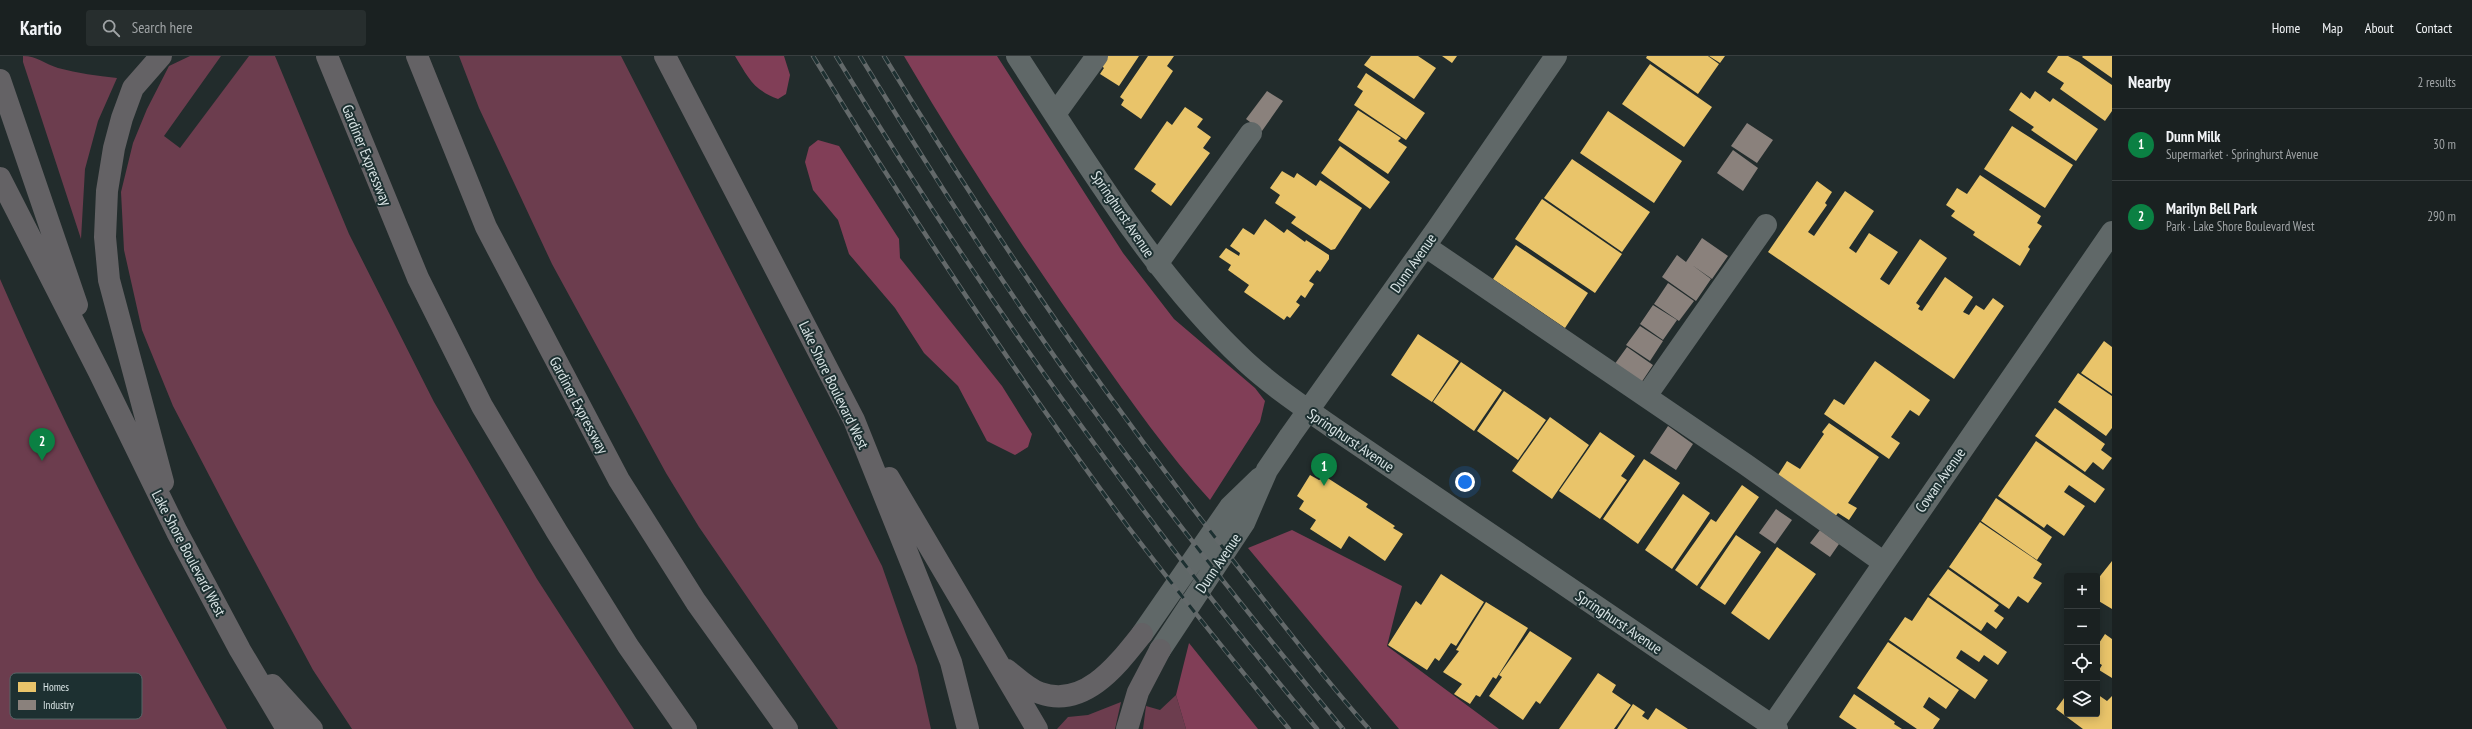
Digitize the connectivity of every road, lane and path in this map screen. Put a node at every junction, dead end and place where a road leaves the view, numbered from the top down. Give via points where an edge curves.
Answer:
1 (160, 56) edge
2 (327, 56) edge
3 (417, 56) edge
4 (665, 56) edge
5 (1017, 56) edge
6 (1097, 56) edge
7 (1556, 56) edge
8 (0, 80) edge
9 (1055, 114) junction
10 (1251, 133) dead end
11 (0, 178) edge
12 (1766, 224) dead end
13 (2112, 232) edge
14 (1425, 246) junction
15 (1157, 264) junction
16 (100, 372) junction
17 (1646, 396) junction
18 (1308, 410) junction
19 (854, 420) junction
20 (1268, 470) junction
21 (177, 532) junction
22 (1883, 562) junction
23 (1142, 634) joint
24 (240, 650) junction
25 (1160, 650) joint
26 (1000, 665) junction
27 (1773, 728) edge
28 (287, 729) edge
29 (312, 729) edge
30 (686, 729) edge
31 (787, 729) edge
32 (968, 729) edge
33 (1037, 729) edge
34 (1126, 729) edge

1 - 21 highway via 133,88 122,118 107,191 105,237 109,280
2 - 30 highway, Gardiner Expressway via 418,278 482,406 628,646
3 - 31 highway, Gardiner Expressway via 486,227 619,480 696,602
4 - 19 highway, Lake Shore Boulevard West
5 - 9 street, Springhurst Avenue
6 - 9 street
7 - 14 street, Dunn Avenue
8 - 16 highway
9 - 15 street, Springhurst Avenue
10 - 15 street
11 - 16 highway
12 - 17 street
13 - 22 street, Cowan Avenue
14 - 17 street
14 - 18 street, Dunn Avenue
15 - 18 street, Springhurst Avenue via 1245,361
16 - 21 highway, Lake Shore Boulevard West
17 - 22 street
18 - 20 street, Dunn Avenue
18 - 27 street, Springhurst Avenue
19 - 26 highway
19 - 32 highway, Lake Shore Boulevard West via 951,662
20 - 23 street, Dunn Avenue via 1230,507
20 - 25 street, Dunn Avenue via 1244,524
21 - 24 highway, Lake Shore Boulevard West
22 - 27 street, Cowan Avenue
23 - 26 highway via 1111,672 1088,688 1071,695 1057,697 1039,693
24 - 28 highway, Lake Shore Boulevard West
24 - 29 highway
25 - 34 highway via 1138,692
26 - 33 highway

